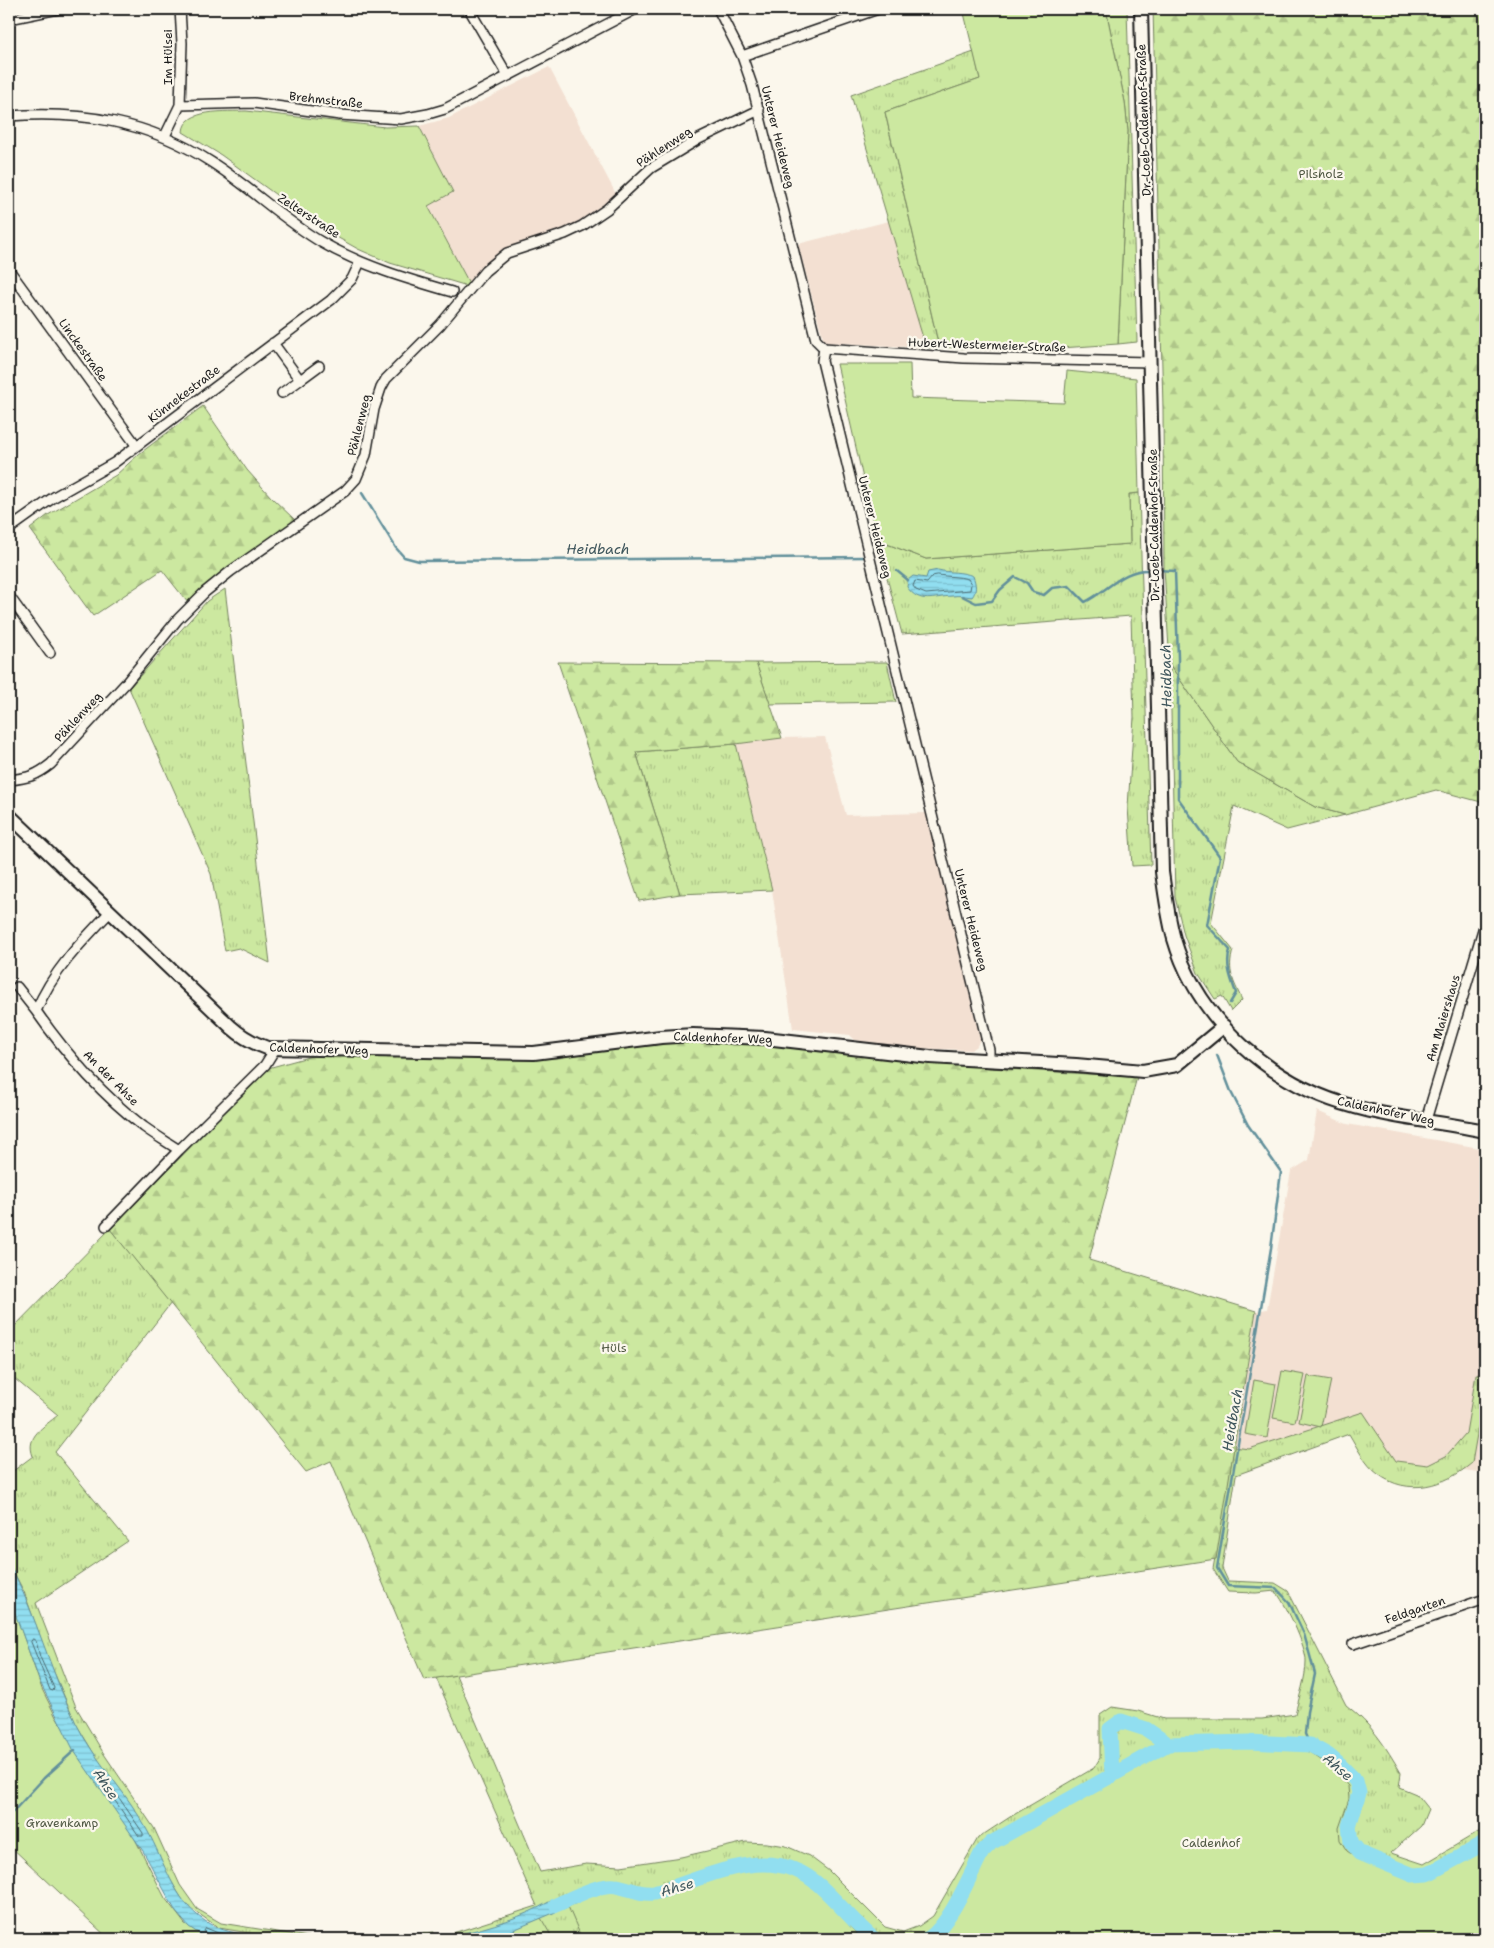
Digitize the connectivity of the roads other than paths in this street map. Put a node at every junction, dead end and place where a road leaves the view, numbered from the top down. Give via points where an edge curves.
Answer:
1 (58, 9) edge
2 (180, 9) edge
3 (469, 9) edge
4 (636, 9) edge
5 (718, 9) edge
6 (878, 9) edge
7 (1141, 9) edge
8 (9, 19) edge
9 (742, 56) junction
10 (508, 76) junction
11 (180, 105) junction
12 (759, 110) junction
13 (9, 116) edge
14 (165, 136) junction
15 (360, 262) junction
16 (9, 270) edge
17 (452, 292) dead end
18 (273, 343) junction
19 (824, 348) junction
20 (1150, 362) junction
21 (319, 366) dead end
22 (300, 380) junction
23 (282, 393) dead end
24 (136, 446) junction
25 (9, 529) edge
26 (9, 596) edge
27 (50, 653) dead end
28 (9, 780) edge
29 (9, 815) edge
30 (110, 912) junction
31 (1485, 923) edge
32 (16, 987) dead end
33 (36, 1011) junction
34 (1224, 1026) junction
35 (275, 1049) junction
36 (989, 1060) junction
37 (1426, 1120) junction
38 (1485, 1131) edge
39 (179, 1150) junction
40 (106, 1226) dead end
41 (1485, 1600) edge
42 (1353, 1644) dead end

1 - 8 street
2 - 11 street, Im Hülsei
3 - 10 street
4 - 10 street, Brehmstraße
5 - 9 street, Unterer Heideweg
6 - 9 street
7 - 20 main road, Dr.-Loeb-Caldenhof-Straße
9 - 12 street, Unterer Heideweg
10 - 11 street, Brehmstraße via 446,109 401,119 340,115 254,103
11 - 14 street
12 - 19 street, Unterer Heideweg via 816,340
12 - 28 street, Pählenweg via 699,138 651,168 596,218 566,234 507,253 485,271 440,326 386,379 374,409 366,455 356,479 205,592 51,764 28,778
13 - 14 street via 73,115 110,120
14 - 15 street, Zelterstraße via 212,162 321,242
15 - 17 street, Zelterstraße
15 - 18 street, Künnekestraße via 352,279 331,300
16 - 24 street, Linckestraße
18 - 22 street
18 - 24 street, Künnekestraße
19 - 20 street, Hubert-Westermeier-Straße via 973,358
19 - 36 street, Unterer Heideweg via 822,361
20 - 34 main road, Dr.-Loeb-Caldenhof-Straße via 1162,872 1174,940 1191,979
21 - 22 street
22 - 23 street
24 - 25 street, Künnekestraße
26 - 27 street
29 - 30 main road, Caldenhofer Weg
30 - 33 street via 66,961
30 - 35 main road, Caldenhofer Weg via 231,1027 255,1044
31 - 37 street, Am Maiershaus
32 - 33 street, An der Ahse
33 - 39 street, An der Ahse via 54,1037 104,1092 144,1127
34 - 36 main road, Caldenhofer Weg via 1186,1059 1154,1070
34 - 37 main road, Caldenhofer Weg via 1266,1065 1313,1093 1356,1108
35 - 36 main road, Caldenhofer Weg via 534,1053 644,1038 693,1035 765,1038 930,1057
35 - 39 street via 265,1065
37 - 38 main road, Caldenhofer Weg
39 - 40 street
41 - 42 street, Feldgarten

